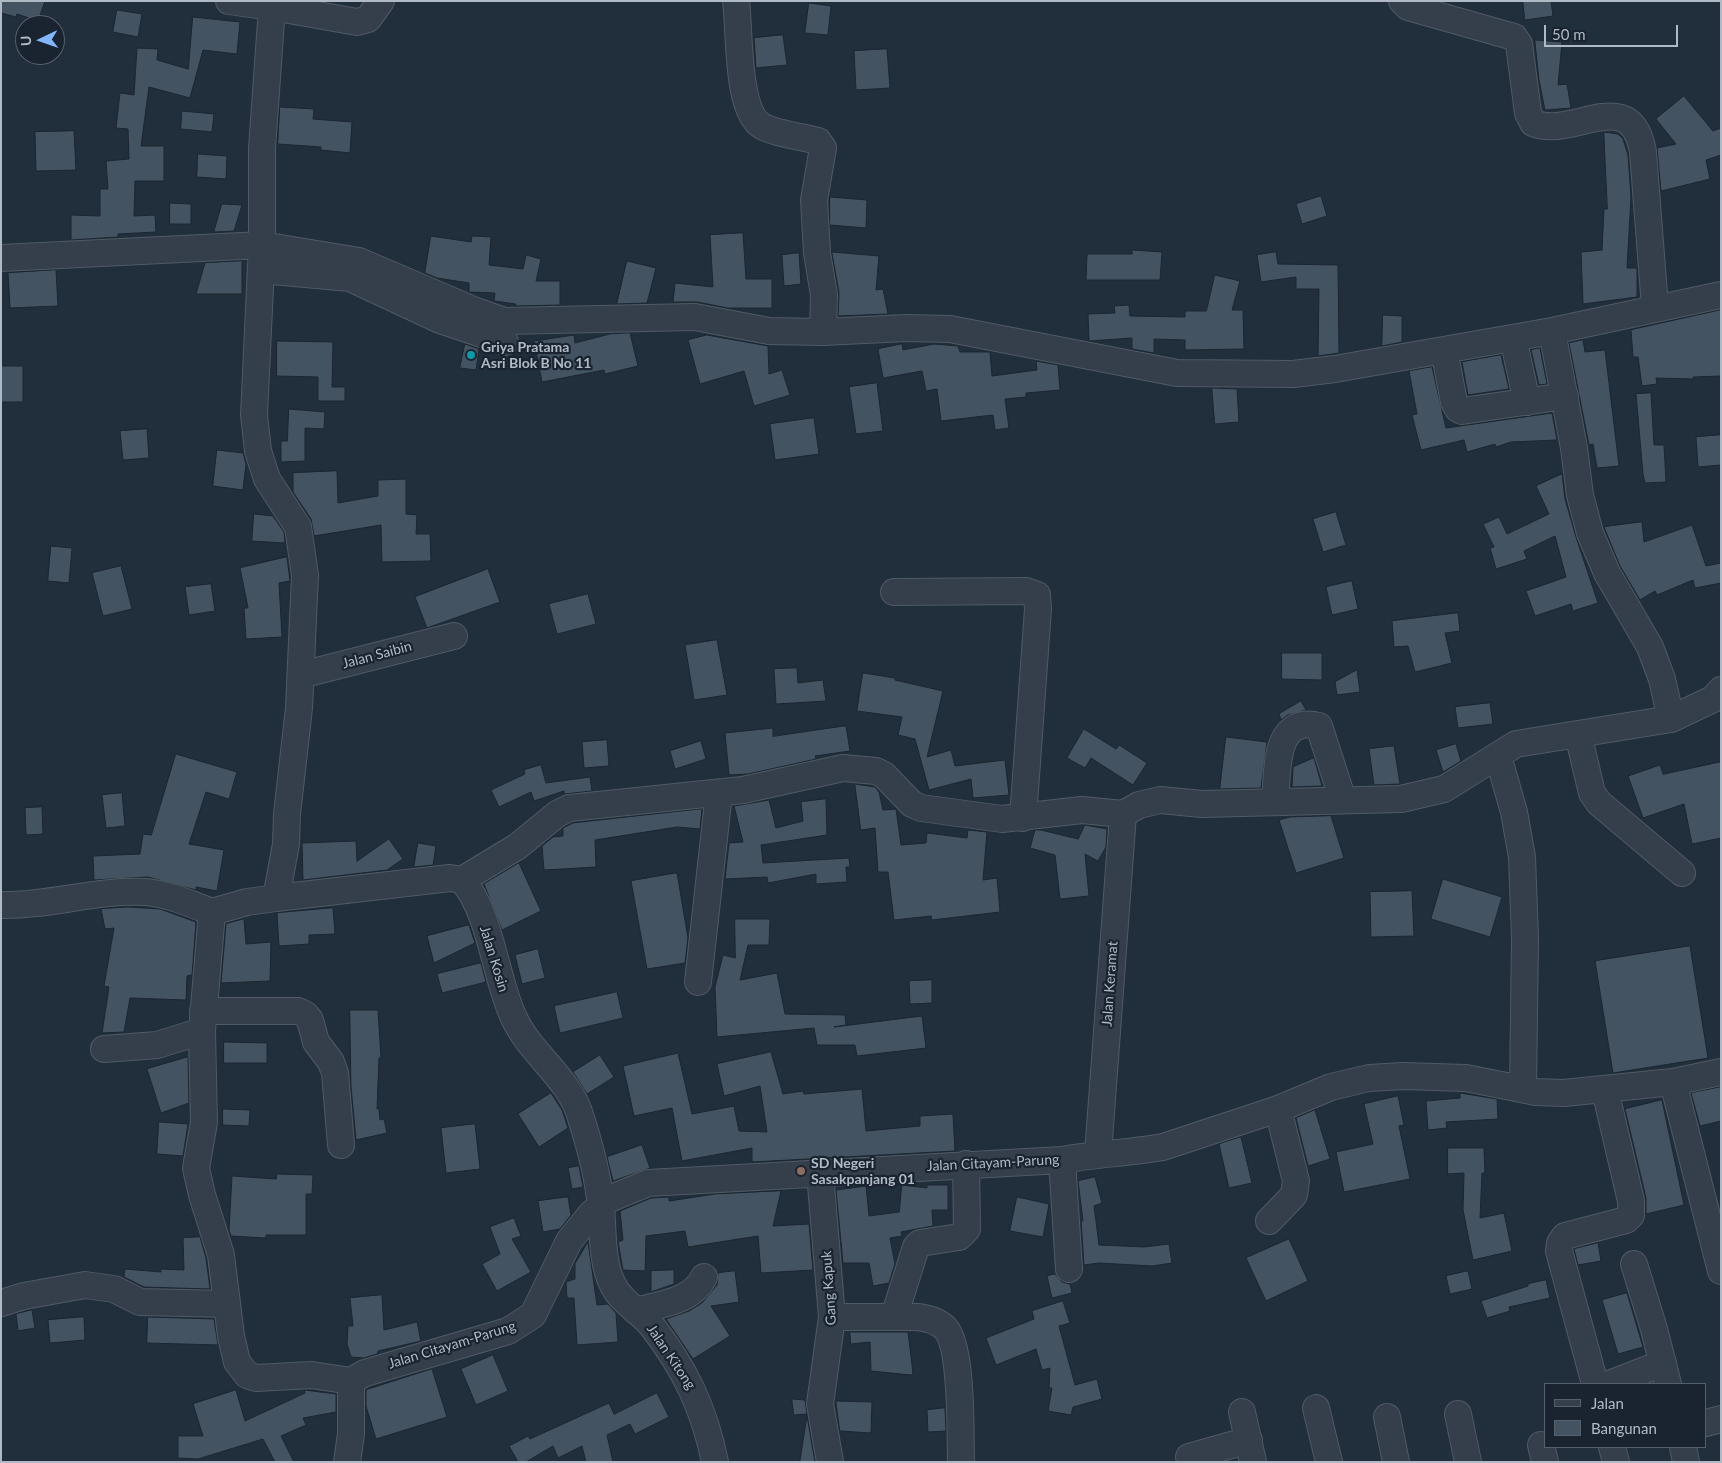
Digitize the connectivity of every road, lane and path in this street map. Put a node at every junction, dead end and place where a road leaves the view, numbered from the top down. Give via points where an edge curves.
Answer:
1 (228, 1) edge
2 (381, 1) edge
3 (736, 1) edge
4 (1402, 1) edge
5 (272, 7) junction
6 (262, 245) junction
7 (1, 258) edge
8 (261, 270) junction
9 (1721, 295) edge
10 (1656, 307) junction
11 (1552, 331) junction
12 (823, 332) junction
13 (1513, 338) junction
14 (505, 342) dead end
15 (1444, 350) junction
16 (1565, 396) junction
17 (1527, 402) junction
18 (894, 592) dead end
19 (454, 636) dead end
20 (301, 675) junction
21 (1721, 690) edge
22 (1670, 718) junction
23 (1578, 734) junction
24 (1498, 756) junction
25 (719, 793) junction
26 (1343, 800) junction
27 (1275, 802) junction
28 (1123, 814) junction
29 (1023, 818) junction
30 (1682, 873) dead end
31 (462, 880) junction
32 (276, 898) junction
33 (1, 906) edge
34 (212, 912) junction
35 (698, 982) dead end
36 (202, 1021) junction
37 (104, 1049) dead end
38 (1721, 1072) edge
39 (1673, 1082) junction
40 (1523, 1089) junction
41 (1605, 1090) junction
42 (1278, 1109) junction
43 (341, 1145) dead end
44 (1098, 1154) junction
45 (1062, 1160) junction
46 (966, 1164) junction
47 (820, 1173) junction
48 (601, 1204) junction
49 (1269, 1221) dead end
50 (1634, 1264) dead end
51 (1069, 1269) dead end
52 (1721, 1271) edge
53 (704, 1277) dead end
54 (1, 1303) edge
55 (227, 1304) junction
56 (636, 1311) junction
57 (894, 1317) junction
58 (832, 1318) junction
59 (1665, 1374) edge
60 (351, 1381) junction
61 (1595, 1383) edge
62 (1615, 1383) edge
63 (1316, 1408) dead end
64 (1242, 1412) dead end
65 (1458, 1414) dead end
66 (1387, 1417) dead end
67 (1721, 1419) edge
68 (1707, 1423) edge
69 (1612, 1448) edge
70 (1683, 1448) edge
71 (1251, 1451) edge
72 (1189, 1457) dead end
73 (348, 1462) edge
74 (715, 1462) edge
75 (830, 1462) edge
76 (961, 1462) edge
77 (1329, 1462) edge
78 (1396, 1462) edge
79 (1468, 1462) edge
80 (1616, 1462) edge
81 (1686, 1462) edge

1 - 5 street
2 - 5 street via 368,19 357,22
3 - 12 street via 742,73 747,106 753,117 762,126 818,141 824,148 814,200 817,253 824,295
4 - 10 street via 1408,7 1514,37 1519,44 1528,113 1533,123 1552,127 1607,116 1633,124 1643,152
5 - 6 street via 262,148
6 - 7 street
6 - 8 street
6 - 12 street via 359,262 504,321 695,317 769,331
8 - 14 street via 350,278 440,320
8 - 20 street via 254,415 267,480 291,513 301,538 305,575
9 - 10 street
10 - 11 street
11 - 13 street
11 - 16 street
12 - 15 street via 950,329 1177,373 1293,374
13 - 15 street
13 - 17 street
15 - 17 street via 1458,409
16 - 17 street
16 - 22 street via 1580,495 1590,533 1607,573 1650,646 1662,679
18 - 29 street via 1026,591 1037,595
19 - 20 street, Jalan Saibin
20 - 32 street via 286,844
21 - 22 street via 1713,699
22 - 23 street
23 - 24 street via 1516,744
23 - 30 street via 1592,793 1599,803
24 - 26 street via 1457,782 1428,794 1401,799
24 - 40 street via 1514,812 1522,857 1525,938
25 - 29 street via 818,772 858,768 884,775 912,804 921,808 1002,820
25 - 31 street via 569,808 518,846
25 - 35 street
26 - 27 street
26 - 27 street via 1319,726 1307,723 1294,726 1283,741
27 - 28 street via 1202,804 1160,800 1139,805
28 - 29 street via 1082,810
28 - 44 street, Jalan Keramat
31 - 32 street via 450,878
31 - 48 street, Jalan Kosin via 479,910 514,1019 574,1101 581,1117
32 - 34 street
33 - 34 street via 145,892
34 - 36 street
36 - 37 street via 157,1045
36 - 43 street via 298,1011 306,1014 316,1042 335,1073
36 - 55 street via 204,1122 196,1168 221,1255
38 - 39 street, Jalan Citayam-Parung
39 - 41 street, Jalan Citayam-Parung
39 - 52 street
40 - 41 street, Jalan Citayam-Parung via 1564,1094
40 - 42 street, Jalan Citayam-Parung via 1466,1078 1382,1077 1331,1087
41 - 61 street via 1631,1201 1631,1215 1621,1222 1565,1236 1559,1251
42 - 44 street, Jalan Citayam-Parung via 1163,1147
42 - 49 street via 1296,1181 1294,1194
44 - 45 street, Jalan Citayam-Parung
45 - 46 street, Jalan Citayam-Parung
45 - 51 street
46 - 47 street, Jalan Citayam-Parung
46 - 57 street via 967,1229 959,1237 920,1243 916,1247
47 - 48 street, Jalan Citayam-Parung via 648,1183
47 - 58 street, Gang Kapuk
48 - 56 street, Jalan Kitong via 607,1269 613,1286
48 - 60 street, Jalan Citayam-Parung via 570,1241 533,1315 521,1324 508,1331 365,1373
50 - 59 street
53 - 56 street via 700,1285 684,1298
54 - 55 street via 86,1285 114,1290 140,1302
55 - 60 street via 234,1352 241,1370 247,1375 261,1378 312,1375
56 - 74 street, Jalan Kitong via 650,1324 688,1380 709,1431
57 - 58 street
57 - 76 street via 928,1318 946,1328 958,1373
58 - 75 street, Gang Kapuk via 820,1404
59 - 62 street
60 - 73 street
63 - 77 street
64 - 71 street
65 - 79 street
66 - 78 street
67 - 68 street
69 - 80 street
70 - 81 street
71 - 72 street

